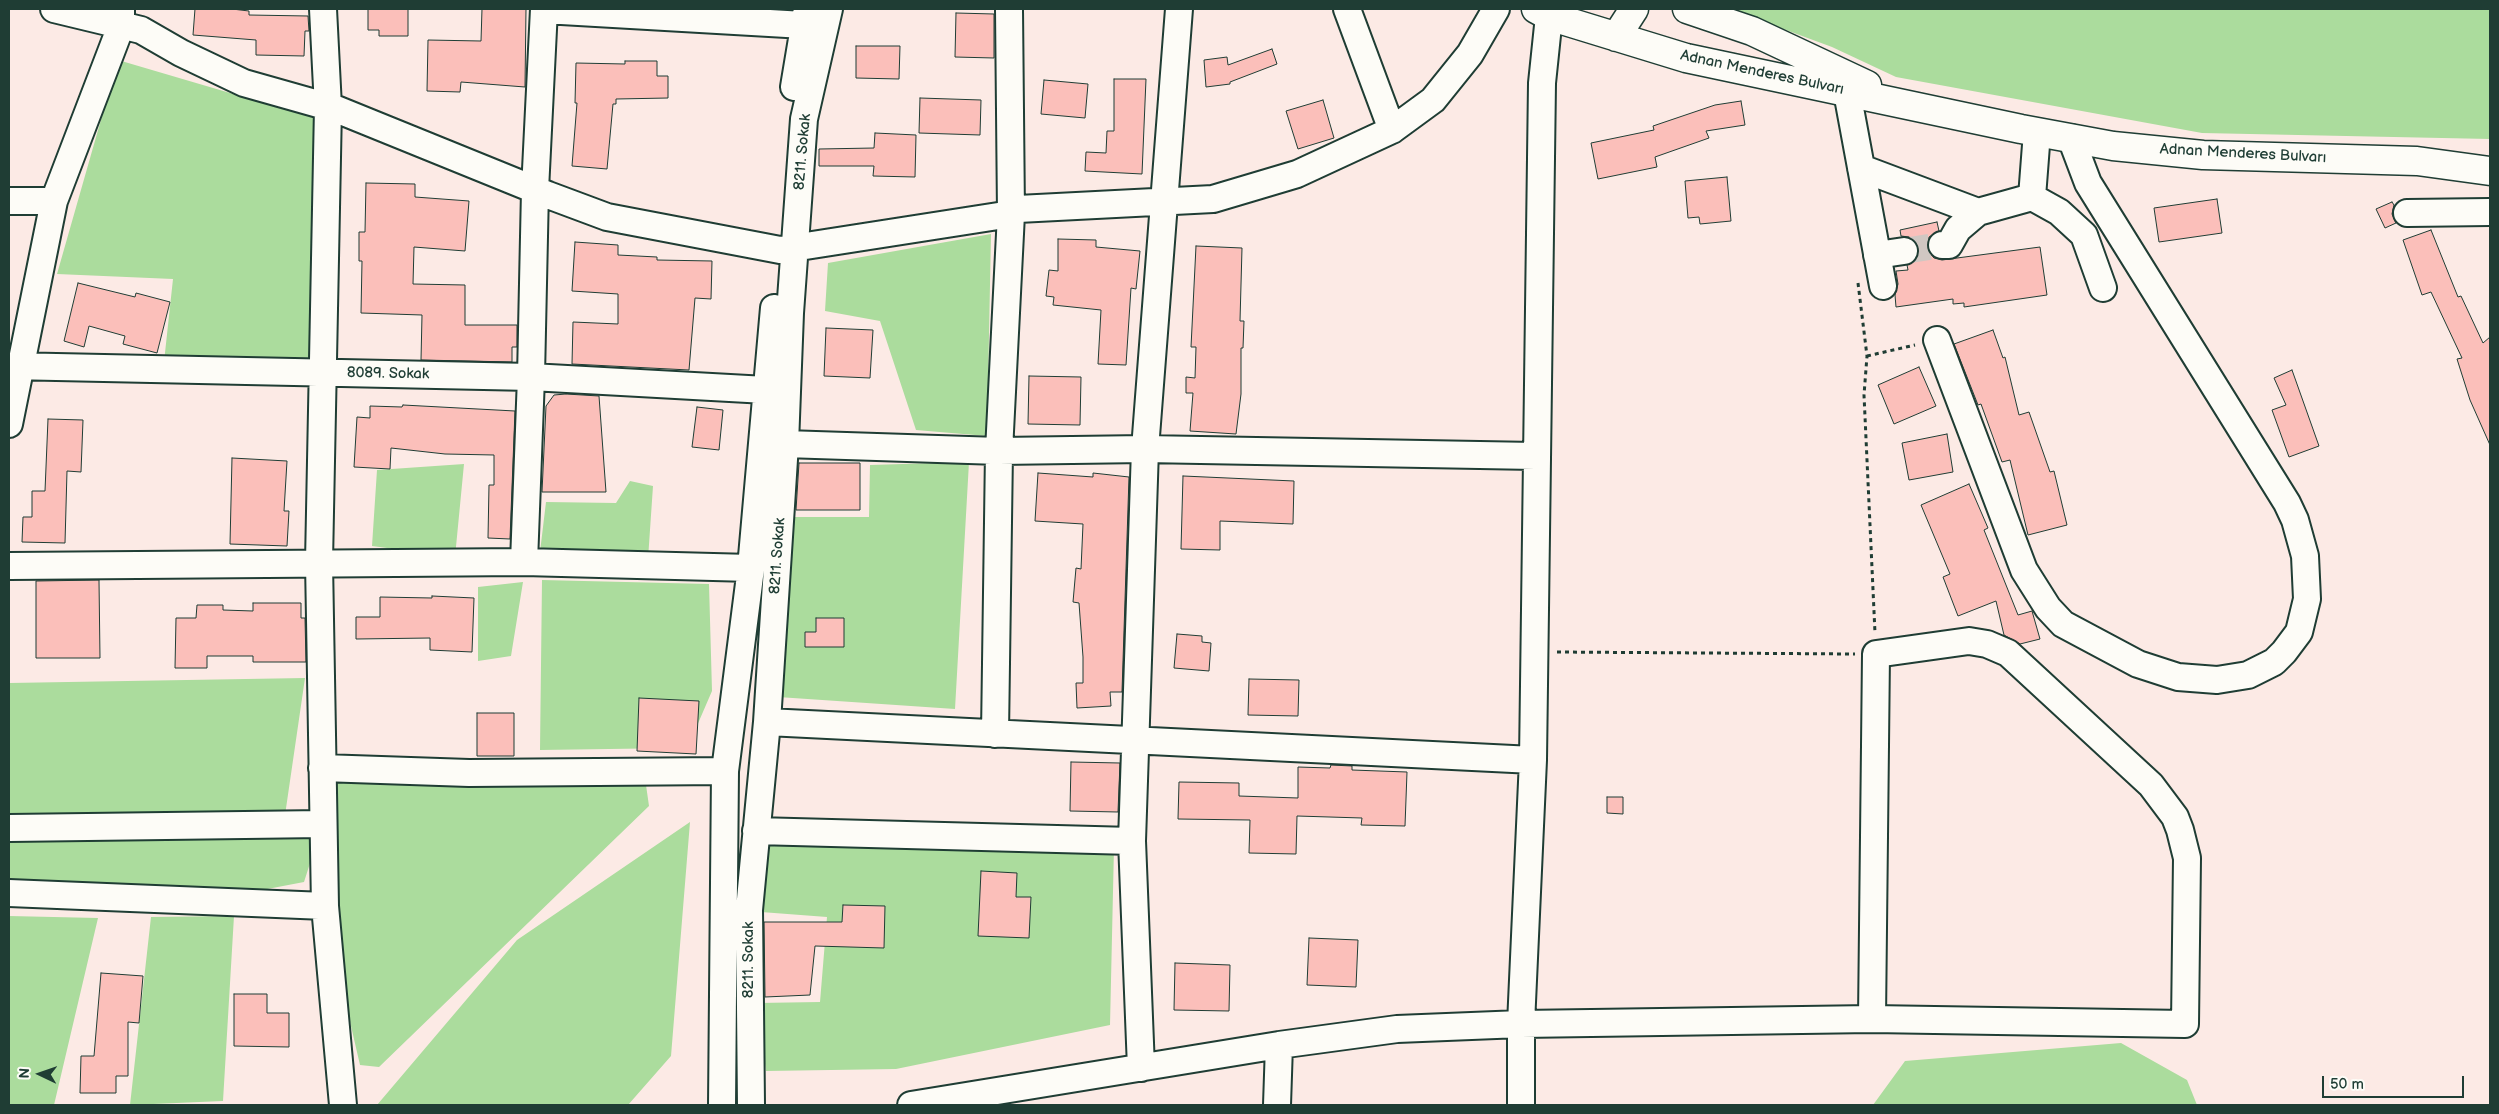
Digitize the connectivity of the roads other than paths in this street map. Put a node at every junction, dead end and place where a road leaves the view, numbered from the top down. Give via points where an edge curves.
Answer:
1 (54, 9) edge
2 (323, 9) edge
3 (544, 9) edge
4 (828, 9) edge
5 (1008, 9) edge
6 (1179, 9) edge
7 (1347, 9) edge
8 (1496, 9) edge
9 (1634, 9) edge
10 (1687, 9) edge
11 (1545, 11) edge
12 (121, 17) edge
13 (805, 17) edge
14 (1616, 37) junction
15 (1847, 92) junction
16 (1909, 104) junction
17 (328, 107) junction
18 (1392, 130) junction
19 (2037, 132) junction
20 (2071, 138) junction
21 (1861, 168) junction
22 (2490, 170) edge
23 (535, 190) junction
24 (2032, 197) junction
25 (9, 201) edge
26 (54, 201) junction
27 (1164, 203) junction
28 (1978, 212) junction
29 (2490, 212) edge
30 (2407, 213) dead end
31 (1012, 214) junction
32 (1942, 246) tunnel mouth
33 (788, 249) junction
34 (1904, 251) tunnel mouth
35 (1878, 255) junction
36 (1883, 286) dead end
37 (2103, 288) dead end
38 (1938, 340) road end
39 (15, 366) edge
40 (323, 373) junction
41 (531, 377) junction
42 (766, 390) junction
43 (9, 424) edge
44 (785, 444) junction
45 (1145, 449) junction
46 (999, 452) junction
47 (1535, 456) junction
48 (319, 562) junction
49 (524, 562) junction
50 (9, 566) edge
51 (751, 568) junction
52 (767, 722) junction
53 (995, 734) junction
54 (1136, 741) junction
55 (1532, 760) junction
56 (322, 768) junction
57 (725, 771) junction
58 (323, 824) junction
59 (9, 828) edge
60 (756, 831) junction
61 (1132, 841) junction
62 (9, 893) edge
63 (325, 906) junction
64 (1872, 1019) junction
65 (1521, 1024) junction
66 (1279, 1045) junction
67 (1141, 1068) junction
68 (343, 1105) edge
69 (722, 1105) edge
70 (751, 1105) edge
71 (912, 1105) edge
72 (1277, 1105) edge
73 (1521, 1105) edge

1 - 12 street
2 - 17 street
3 - 13 street
3 - 23 street
4 - 33 street, 8211. Sokak via 804,119
5 - 31 street
6 - 27 street
7 - 18 street
8 - 18 street via 1470,54 1433,100
9 - 14 main road
10 - 16 main road, Adnan Menderes Bulvarı via 1752,31
11 - 14 main road, Adnan Menderes Bulvarı
11 - 47 street
12 - 17 street via 181,53 244,83
12 - 26 street
13 - 33 street via 789,121
14 - 15 main road, Adnan Menderes Bulvarı via 1686,58
15 - 16 main road, Adnan Menderes Bulvarı
15 - 21 street
16 - 19 main road, Adnan Menderes Bulvarı
17 - 23 street
17 - 40 street
18 - 27 street via 1297,174 1213,199
19 - 20 main road, Adnan Menderes Bulvarı
19 - 24 street
20 - 22 main road, Adnan Menderes Bulvarı via 2203,155 2417,162
20 - 38 street via 2088,183 2295,520 2305,556 2307,599 2299,632 2284,652 2274,662 2248,675 2217,680 2178,677 2138,664 2063,624 2048,608 2024,570
21 - 28 street
21 - 35 street
23 - 33 street via 608,217
23 - 41 street
24 - 28 street
24 - 37 street via 2060,212 2084,235
25 - 26 street
26 - 39 street
27 - 31 street via 1018,209
27 - 45 street
28 - 32 street via 1958,229 1949,244
29 - 30 street
31 - 33 street
31 - 46 street
33 - 42 street
33 - 44 street, 8211. Sokak via 790,313
34 - 35 street
35 - 36 street
39 - 40 street, 8089. Sokak
39 - 43 street
40 - 41 street, 8089. Sokak
40 - 48 street
41 - 42 street, 8089. Sokak
41 - 49 street
42 - 51 street
44 - 46 street
44 - 52 street, 8211. Sokak
45 - 46 street
45 - 47 street
45 - 54 street
46 - 53 street
47 - 55 street
48 - 49 street
48 - 50 street
48 - 56 street
49 - 51 street
51 - 57 street
52 - 53 street
52 - 60 street, 8211. Sokak
53 - 54 street
54 - 55 street
54 - 61 street
55 - 65 street
56 - 57 street via 469,773
56 - 58 street
57 - 69 street
58 - 59 street
58 - 63 street
60 - 61 street
60 - 70 street, 8211. Sokak via 749,910
61 - 67 street
62 - 63 street
63 - 68 street
64 - 64 street via 1876,654 1969,641 1987,644 2008,653 2160,795 2180,830 2187,872 2185,1024
64 - 65 street
65 - 66 street via 1397,1029
65 - 73 street
66 - 67 street
66 - 72 street
67 - 71 street

